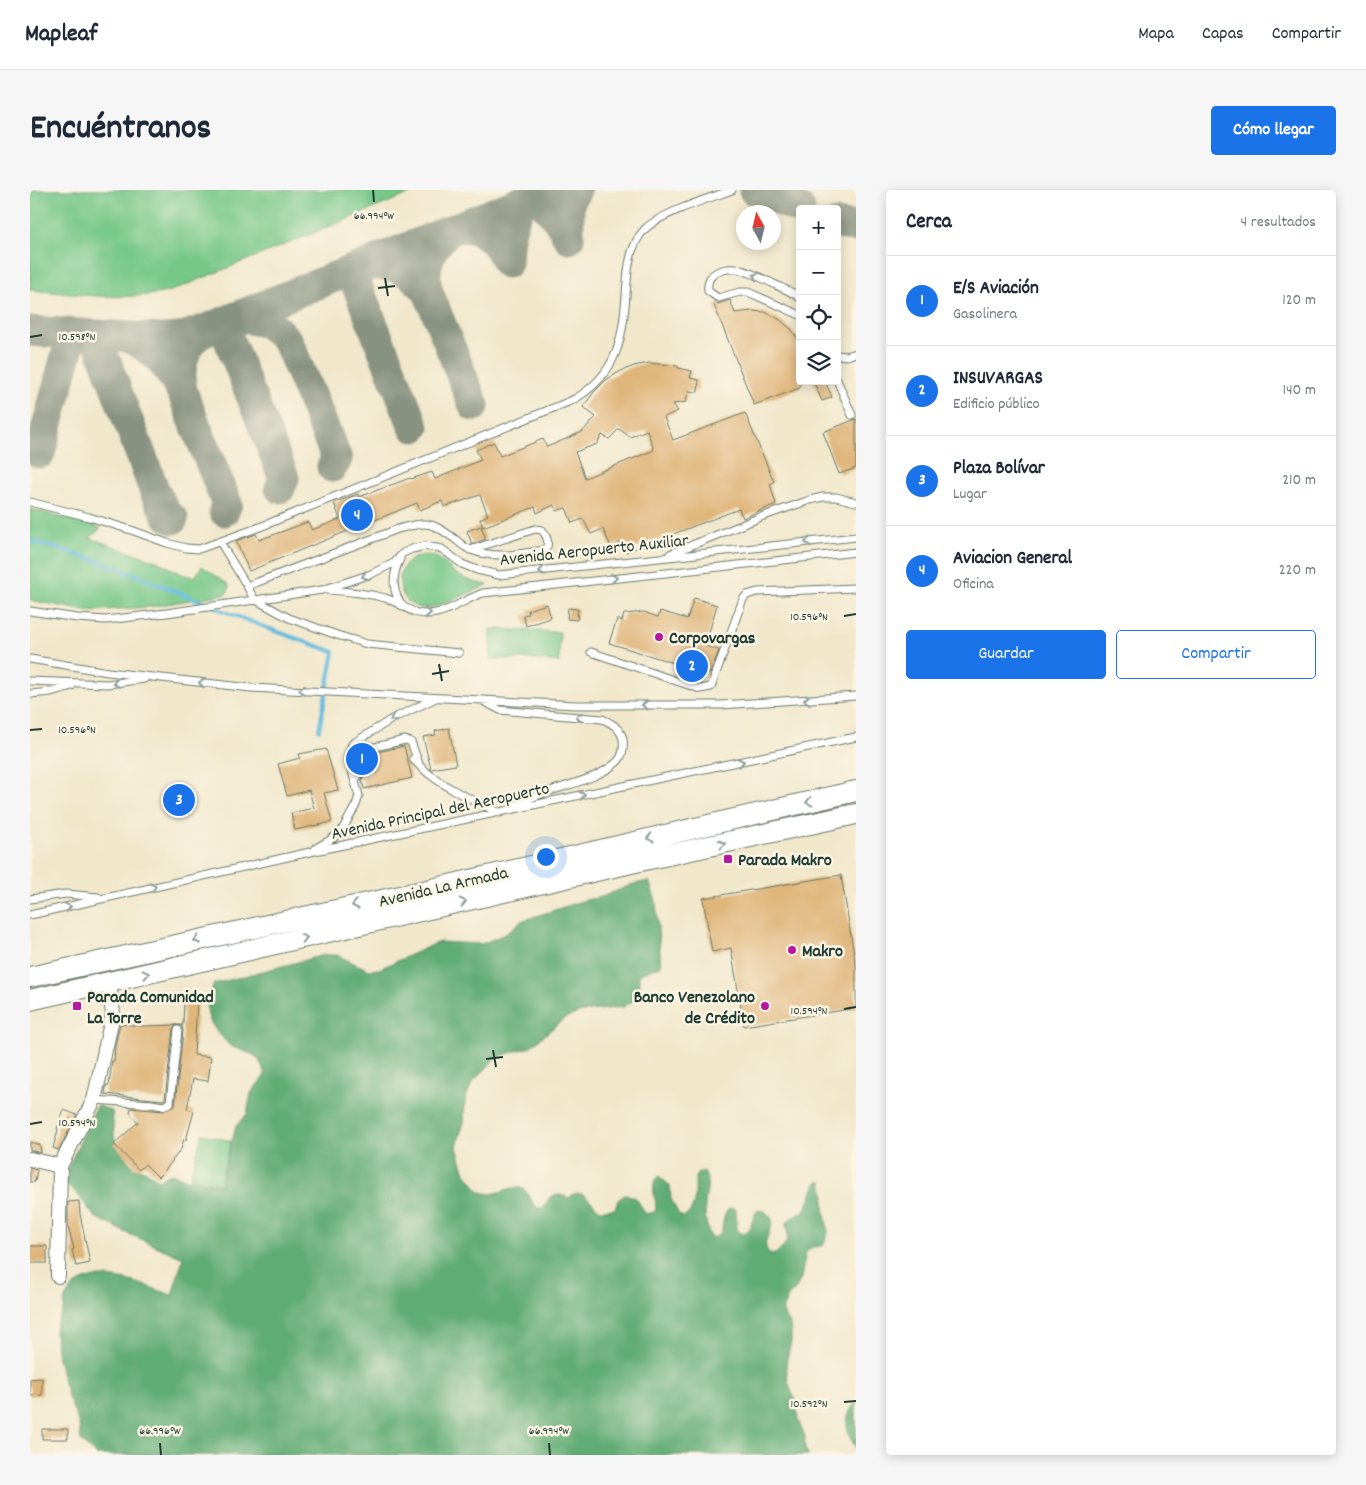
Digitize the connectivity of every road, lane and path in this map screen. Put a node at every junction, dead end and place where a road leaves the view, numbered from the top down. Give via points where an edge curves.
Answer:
1 (732, 190) edge
2 (796, 295) edge
3 (796, 313) edge
4 (856, 353) edge
5 (841, 355) edge
6 (839, 385) edge
7 (852, 415) dead end
8 (30, 502) edge
9 (856, 502) edge
10 (856, 537) edge
11 (220, 542) junction
12 (470, 550) junction
13 (856, 552) edge
14 (404, 553) junction
15 (660, 558) junction
16 (247, 586) junction
17 (856, 588) edge
18 (322, 590) junction
19 (254, 599) junction
20 (30, 611) edge
21 (408, 611) junction
22 (591, 652) dead end
23 (459, 653) dead end
24 (30, 659) edge
25 (154, 678) junction
26 (30, 681) edge
27 (77, 684) junction
28 (30, 694) edge
29 (856, 696) edge
30 (436, 698) junction
31 (479, 700) junction
32 (856, 737) edge
33 (349, 753) junction
34 (413, 759) dead end
35 (420, 767) junction
36 (366, 770) dead end
37 (355, 782) junction
38 (856, 790) edge
39 (500, 813) junction
40 (856, 814) edge
41 (310, 852) junction
42 (106, 898) junction
43 (30, 899) edge
44 (30, 915) edge
45 (30, 977) edge
46 (109, 982) junction
47 (30, 1000) edge
48 (178, 1030) dead end
49 (94, 1100) junction
50 (30, 1159) edge
51 (60, 1166) junction
52 (58, 1276) dead end

1 - 11 lane via 672,213 653,223 640,235 628,269 619,341 605,375 587,392
2 -> 3 lane via 742,270 727,269 711,275 708,280 708,291 718,298 748,292
4 - 5 lane
6 - 7 lane
8 - 11 lane via 186,548 199,549
9 - 15 lane via 836,497 810,500
10 -> 15 lane, Avenida Aeropuerto Auxiliar
11 - 16 lane
12 - 12 lane via 535,529 542,530 547,540 545,550 514,555
12 - 16 lane via 430,523 416,524
21 -> 13 lane, Avenida Aeropuerto Auxiliar via 436,613 483,593
15 -> 14 lane, Avenida Aeropuerto Auxiliar via 499,575 462,564 442,549 432,546
14 -> 18 lane, Avenida Aeropuerto Auxiliar via 371,574
14 - 21 lane via 396,567 394,583 396,595
16 - 19 lane
17 - 22 lane via 747,595 710,687 700,689
18 - 19 lane, Avenida Aeropuerto Auxiliar
18 - 21 lane, Avenida Aeropuerto Auxiliar via 387,599
19 - 20 lane, Avenida Aeropuerto Auxiliar via 106,620
19 - 23 lane via 289,618 367,644
24 - 25 lane
25 -> 27 lane
30 -> 25 lane via 251,688
26 - 27 lane
27 - 28 lane
29 -> 31 lane via 721,705 576,705
30 - 31 lane
30 -> 33 lane via 352,744
39 -> 31 lane via 610,767 622,756 622,739 615,726 602,719 500,710
39 -> 32 lane, Avenida Principal del Aeropuerto
33 - 35 lane via 404,740 414,746
33 - 37 lane
34 - 35 lane
35 - 39 lane
36 - 37 lane via 359,773
37 - 41 lane via 359,796 340,832
38 -> 45 main road, Avenida La Armada
39 - 41 lane, Avenida Principal del Aeropuerto
46 -> 40 main road, Avenida La Armada
42 -> 41 lane, Avenida Principal del Aeropuerto
42 - 43 lane via 66,894
44 -> 42 lane, Avenida Principal del Aeropuerto
46 - 47 main road, Avenida La Armada
46 - 49 street via 112,1014
48 - 49 lane via 170,1103 163,1106
49 - 51 street
50 - 51 street
51 - 52 street

